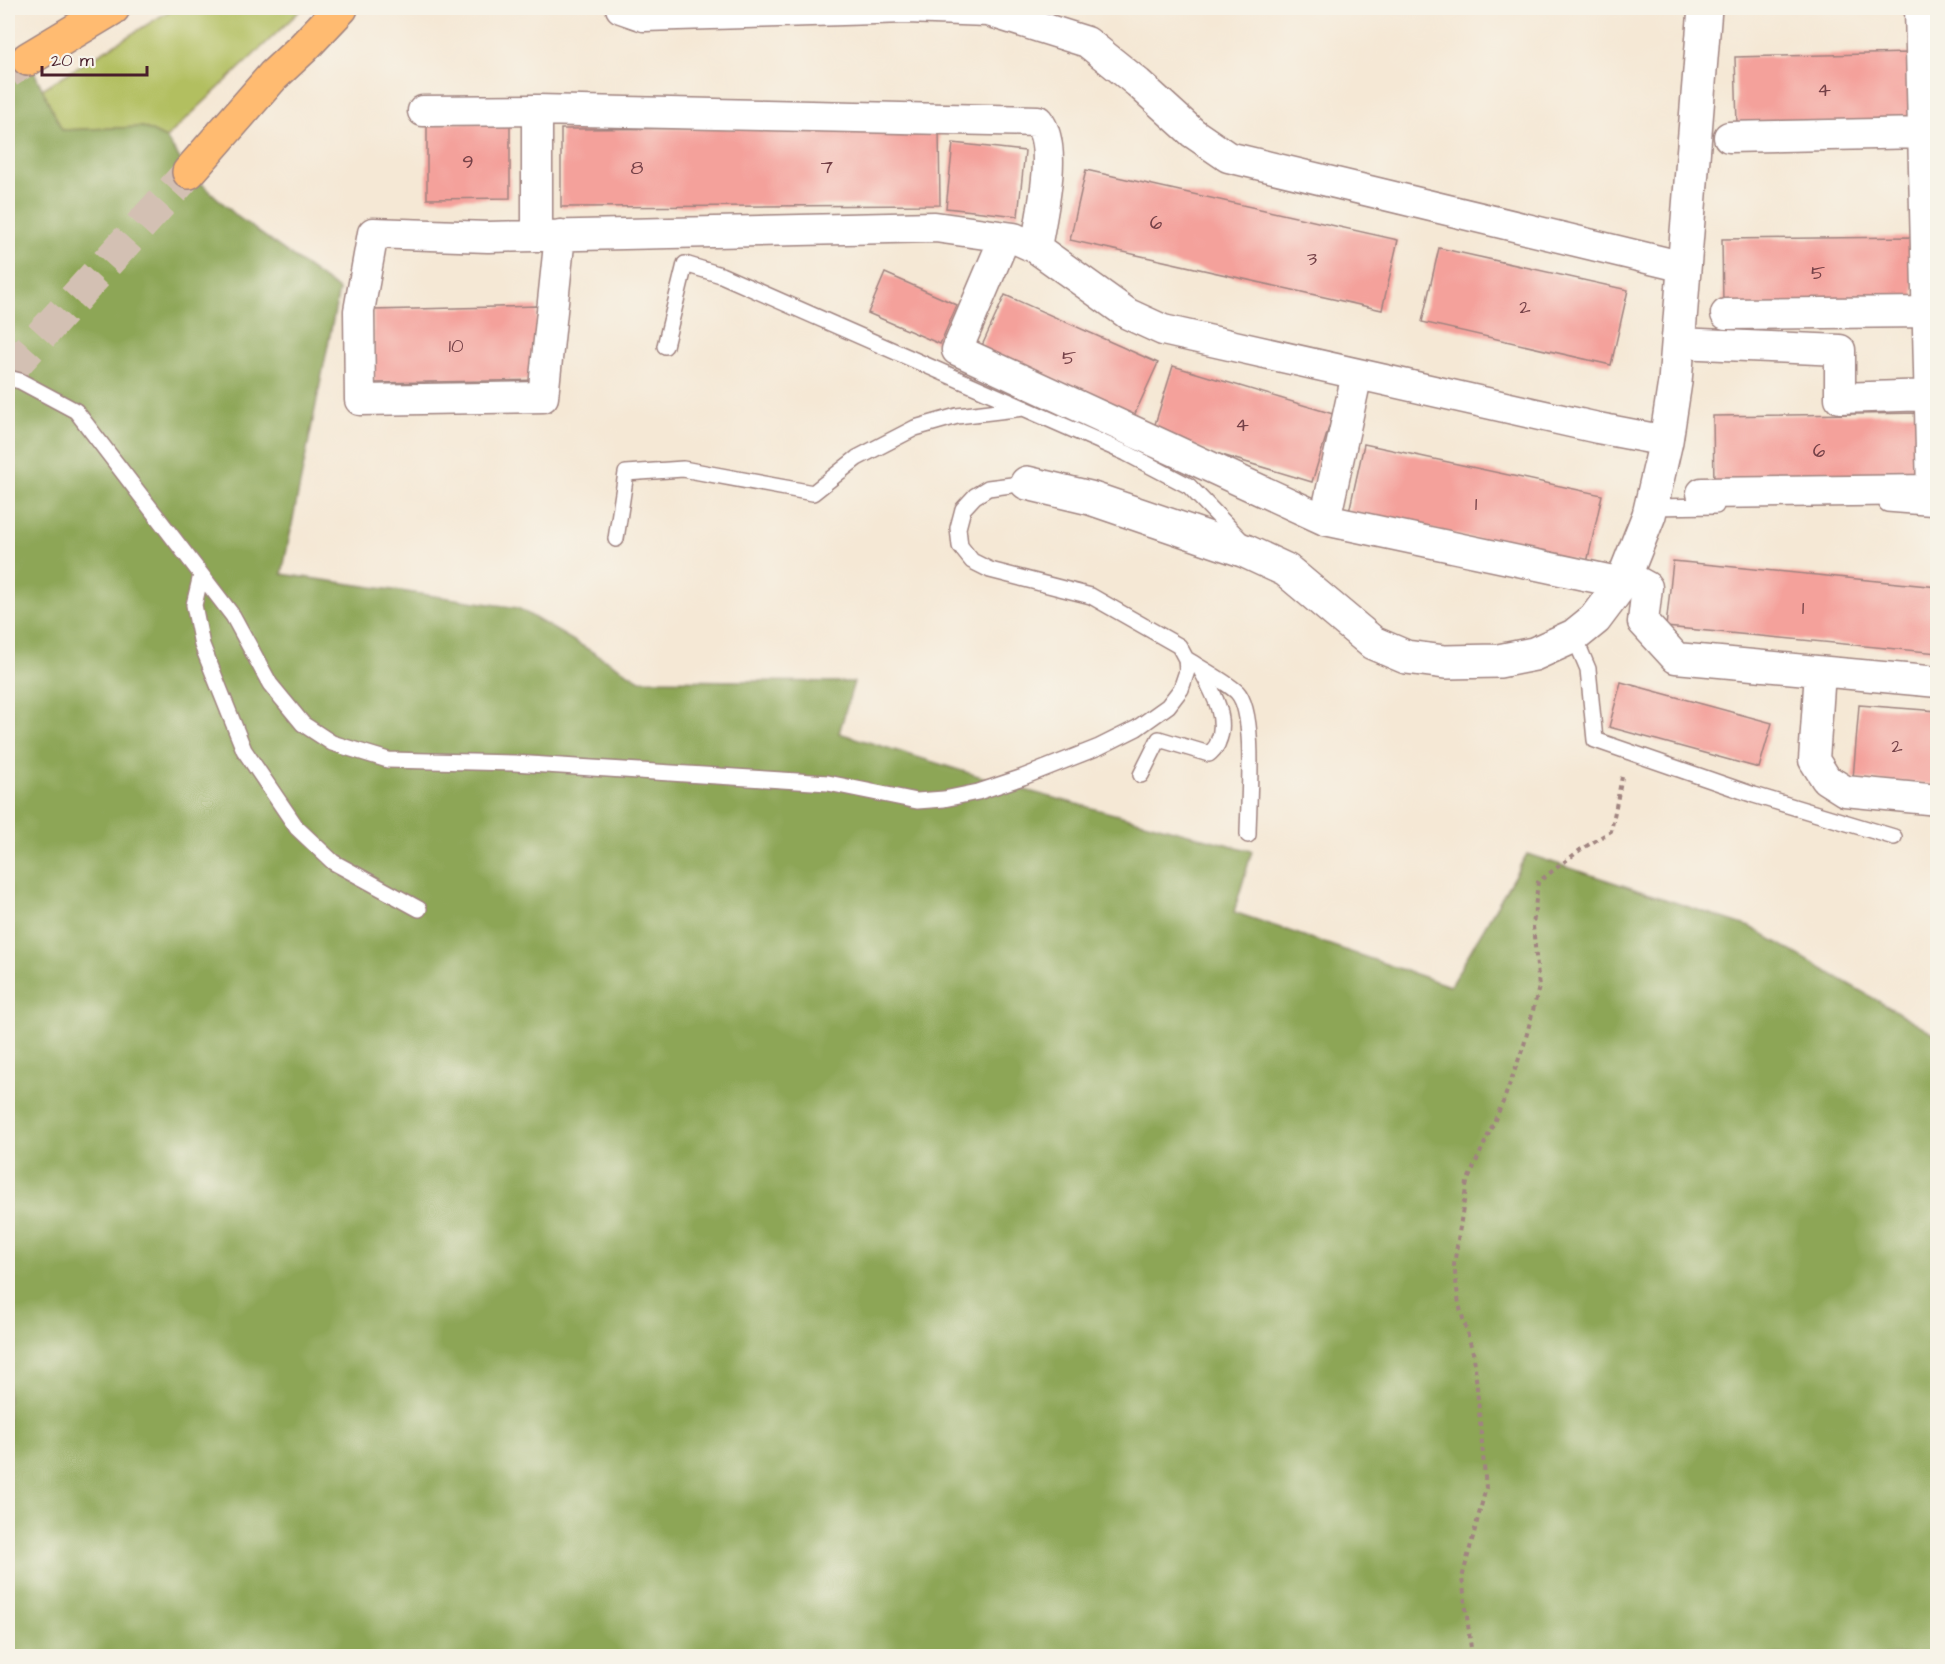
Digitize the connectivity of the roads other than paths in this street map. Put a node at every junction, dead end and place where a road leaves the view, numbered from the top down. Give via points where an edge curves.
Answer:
1 (113, 8) edge
2 (341, 8) edge
3 (621, 8) edge
4 (1705, 8) edge
5 (1920, 8) edge
6 (28, 59) tunnel mouth
7 (537, 110) junction
8 (423, 111) dead end
9 (1923, 133) junction
10 (1729, 137) dead end
11 (189, 171) tunnel mouth
12 (548, 235) junction
13 (1005, 237) junction
14 (1036, 248) junction
15 (1684, 267) junction
16 (1928, 312) junction
17 (1726, 314) dead end
18 (1678, 343) junction
19 (665, 346) dead end
20 (1357, 374) junction
21 (8, 378) edge
22 (1930, 395) junction
23 (1024, 408) junction
24 (1666, 441) junction
25 (1027, 483) joint
26 (1702, 493) dead end
27 (1651, 507) junction
28 (1938, 507) edge
29 (1325, 520) junction
30 (616, 539) dead end
31 (1257, 556) junction
32 (201, 575) junction
33 (1623, 579) junction
34 (1574, 636) junction
35 (1186, 659) junction
36 (1200, 668) junction
37 (1820, 672) junction
38 (1938, 682) edge
39 (1141, 774) dead end
40 (1938, 800) edge
41 (1248, 835) dead end
42 (1894, 837) dead end
43 (419, 909) dead end

1 - 6 highway
2 - 11 highway via 273,76
3 - 15 street via 644,16 907,8 988,11 1087,42 1193,133 1228,157
4 - 15 street
5 - 9 street
7 - 8 street
7 - 12 street
7 - 14 street via 1038,121 1045,129 1048,166
9 - 10 street
9 - 16 street
12 - 12 street via 373,233 359,311 360,400 543,397
12 - 13 street via 935,227
13 - 14 street
13 - 29 street via 957,350
14 - 20 street via 1128,314 1163,330
15 - 18 street
16 - 17 street
16 - 22 street
18 - 22 street via 1840,350 1840,398
18 - 24 street
19 - 23 lane via 685,264 722,275
20 - 24 street
20 - 29 street
21 - 32 lane via 76,411
22 - 26 street via 1932,490
23 - 30 lane via 957,416 915,428 856,458 813,493 683,469 626,473
23 - 31 lane via 1189,486
24 - 27 street
25 - 31 street via 1090,498
25 - 35 lane via 988,488 963,508 957,528 960,546 972,561 990,570 1091,596 1179,646
27 - 28 lane via 1871,503
27 - 33 street
29 - 33 street
31 - 34 street via 1286,570 1373,643 1406,657 1499,662 1534,654
32 - 35 lane via 233,616 270,684 303,723 332,743 388,760 514,763 828,783 917,801 944,799 1023,777 1137,728 1167,706 1181,689
32 - 43 lane via 194,605 202,645 244,750 297,828 333,862
33 - 34 street via 1595,619
33 - 37 street via 1647,587 1643,622 1676,657
34 - 42 lane via 1588,669 1595,740 1754,795
35 - 36 lane
36 - 39 lane via 1216,699 1222,722 1218,742 1209,754 1159,739
36 - 41 lane via 1238,692 1246,710 1250,739
37 - 38 street
37 - 40 street via 1814,760 1826,779 1845,791

